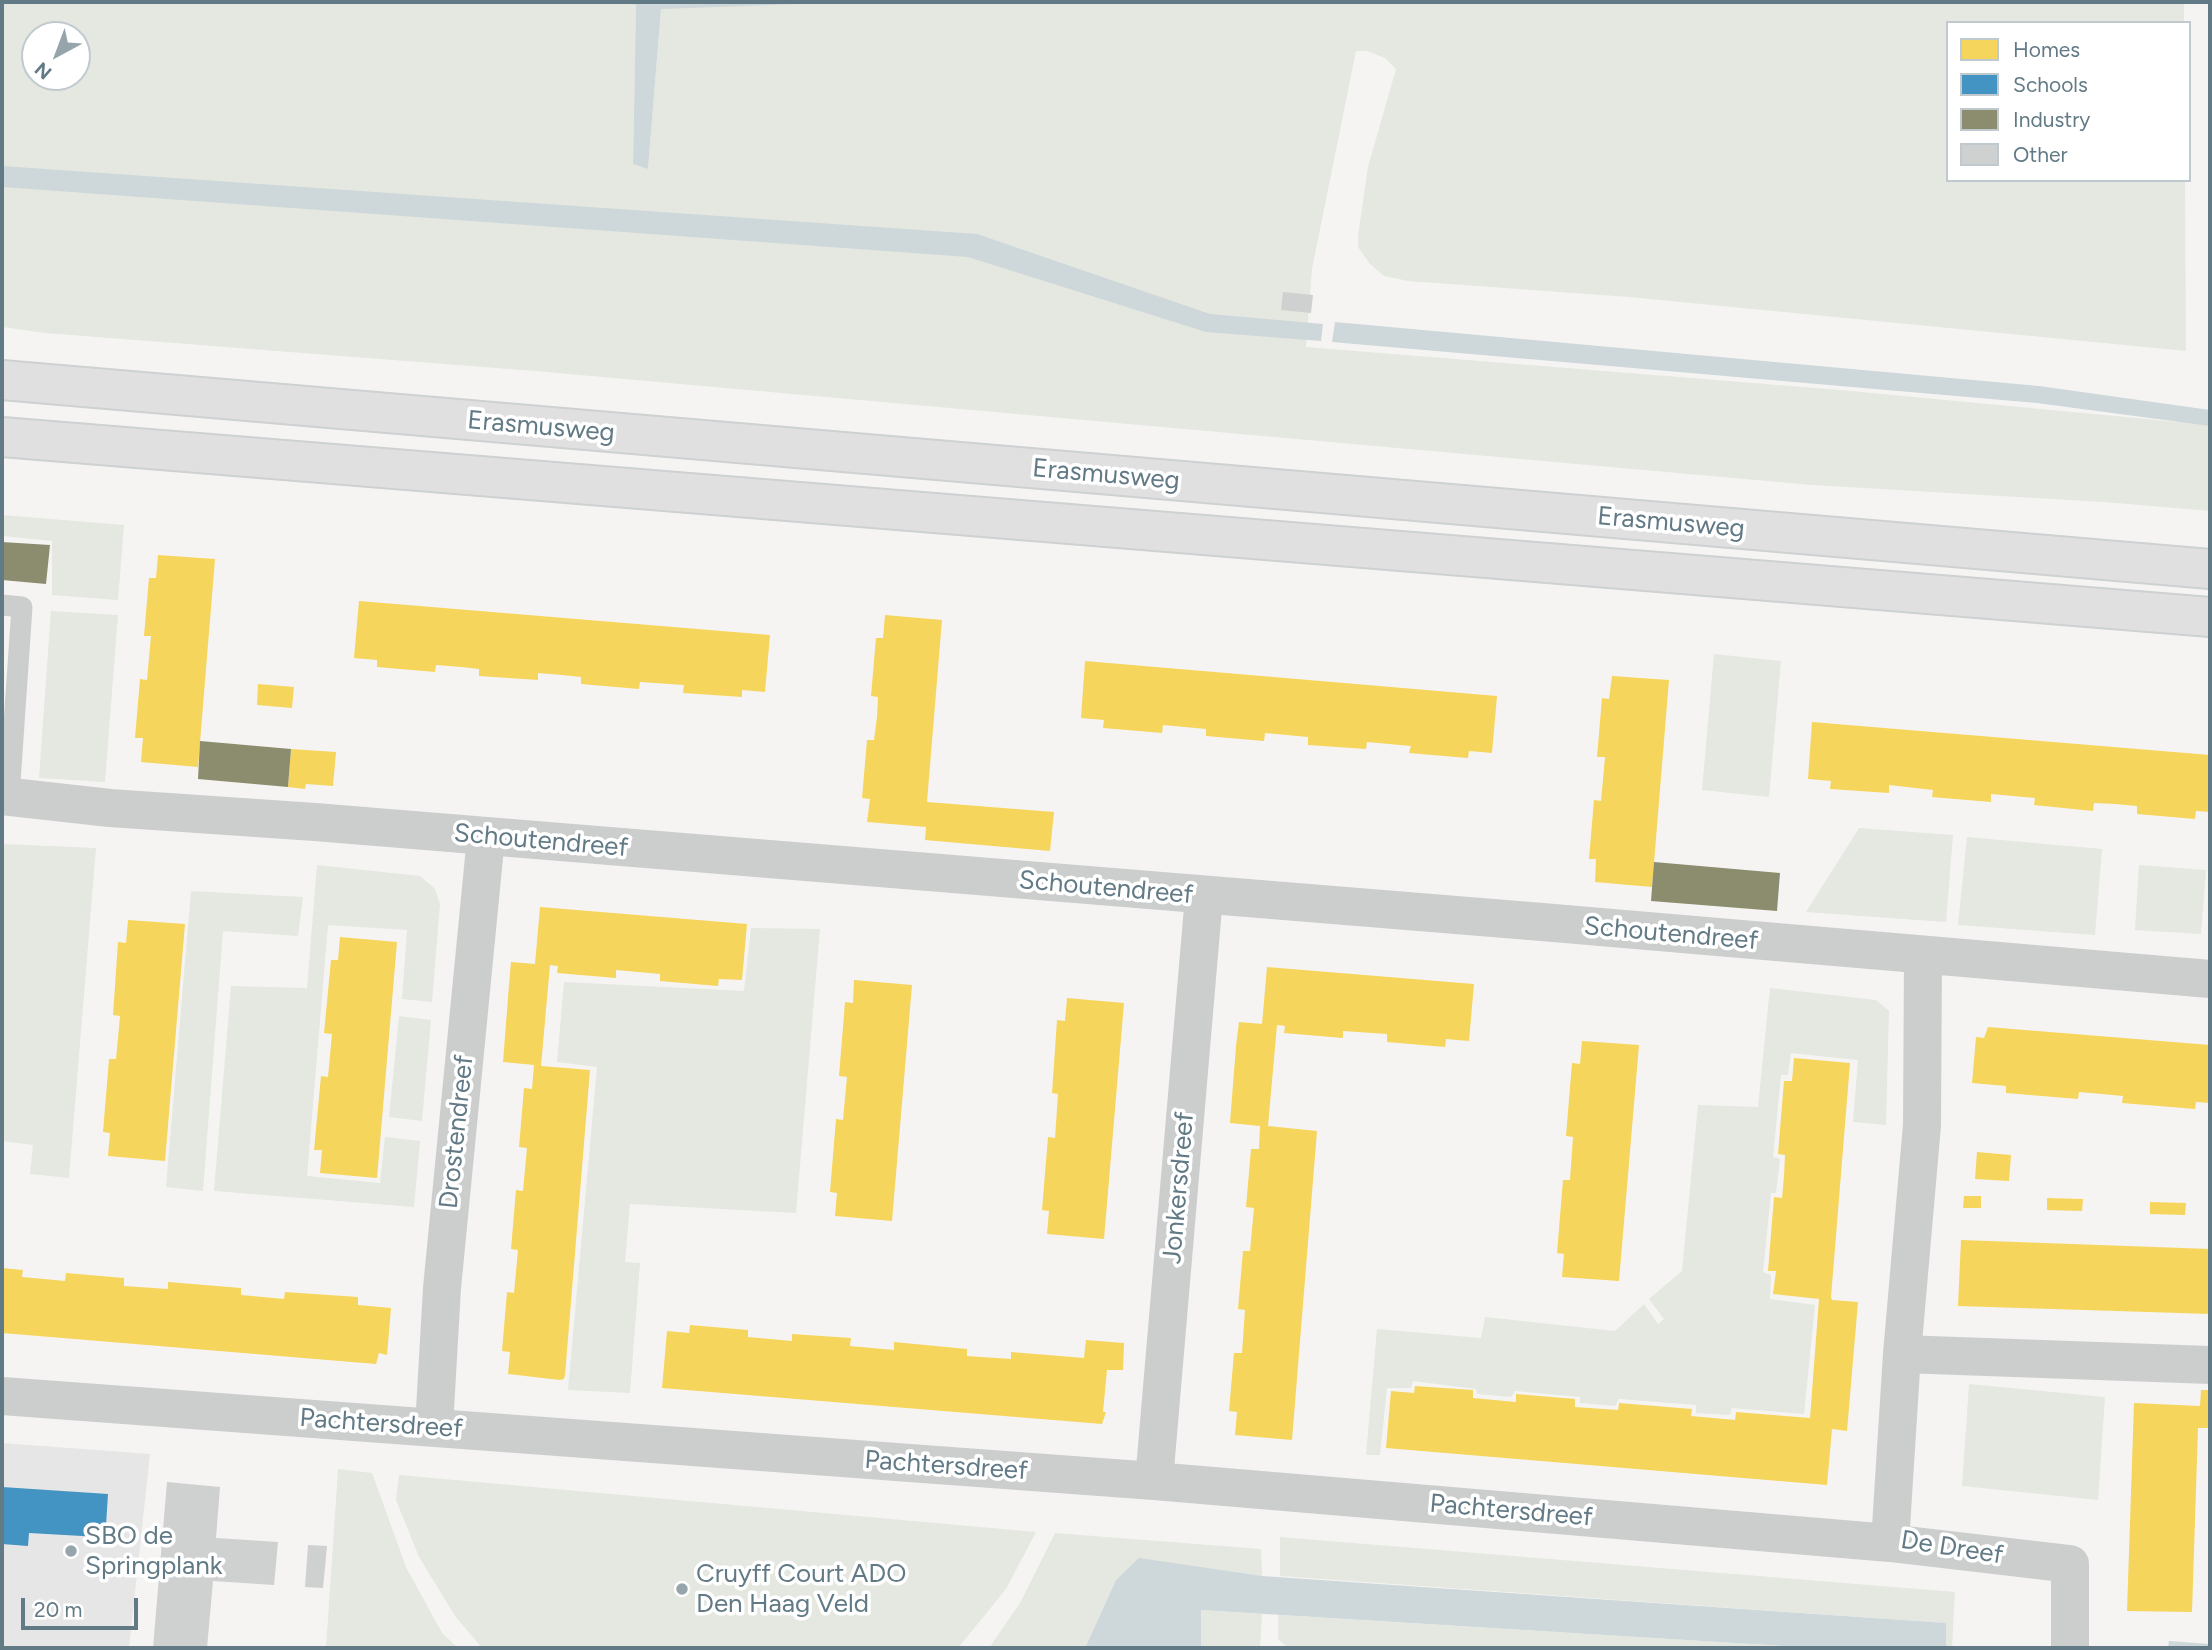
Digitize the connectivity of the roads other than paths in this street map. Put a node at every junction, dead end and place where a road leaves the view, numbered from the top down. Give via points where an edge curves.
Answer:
1 (2, 380) edge
2 (2, 437) edge
3 (2210, 569) edge
4 (2, 605) edge
5 (2210, 617) edge
6 (6, 797) edge
7 (486, 836) junction
8 (1204, 896) junction
9 (1923, 955) junction
10 (2210, 979) edge
11 (1902, 1354) junction
12 (2210, 1364) edge
13 (2, 1396) edge
14 (434, 1427) junction
15 (1154, 1481) junction
16 (1890, 1543) junction
17 (2070, 1648) edge

1 - 3 main road, Erasmusweg
2 - 5 main road, Erasmusweg
4 - 6 lane via 22,607
6 - 7 street, Schoutendreef
7 - 8 street, Schoutendreef
7 - 14 street, Drostendreef via 442,1288
8 - 9 street, Schoutendreef
8 - 15 street, Jonkersdreef
9 - 10 street, Schoutendreef
9 - 11 street, De Dreef via 1922,1125
11 - 12 street
11 - 16 street, De Dreef
13 - 14 street, Pachtersdreef
14 - 15 street, Pachtersdreef
15 - 16 street, Pachtersdreef
16 - 17 street, De Dreef via 2070,1564

